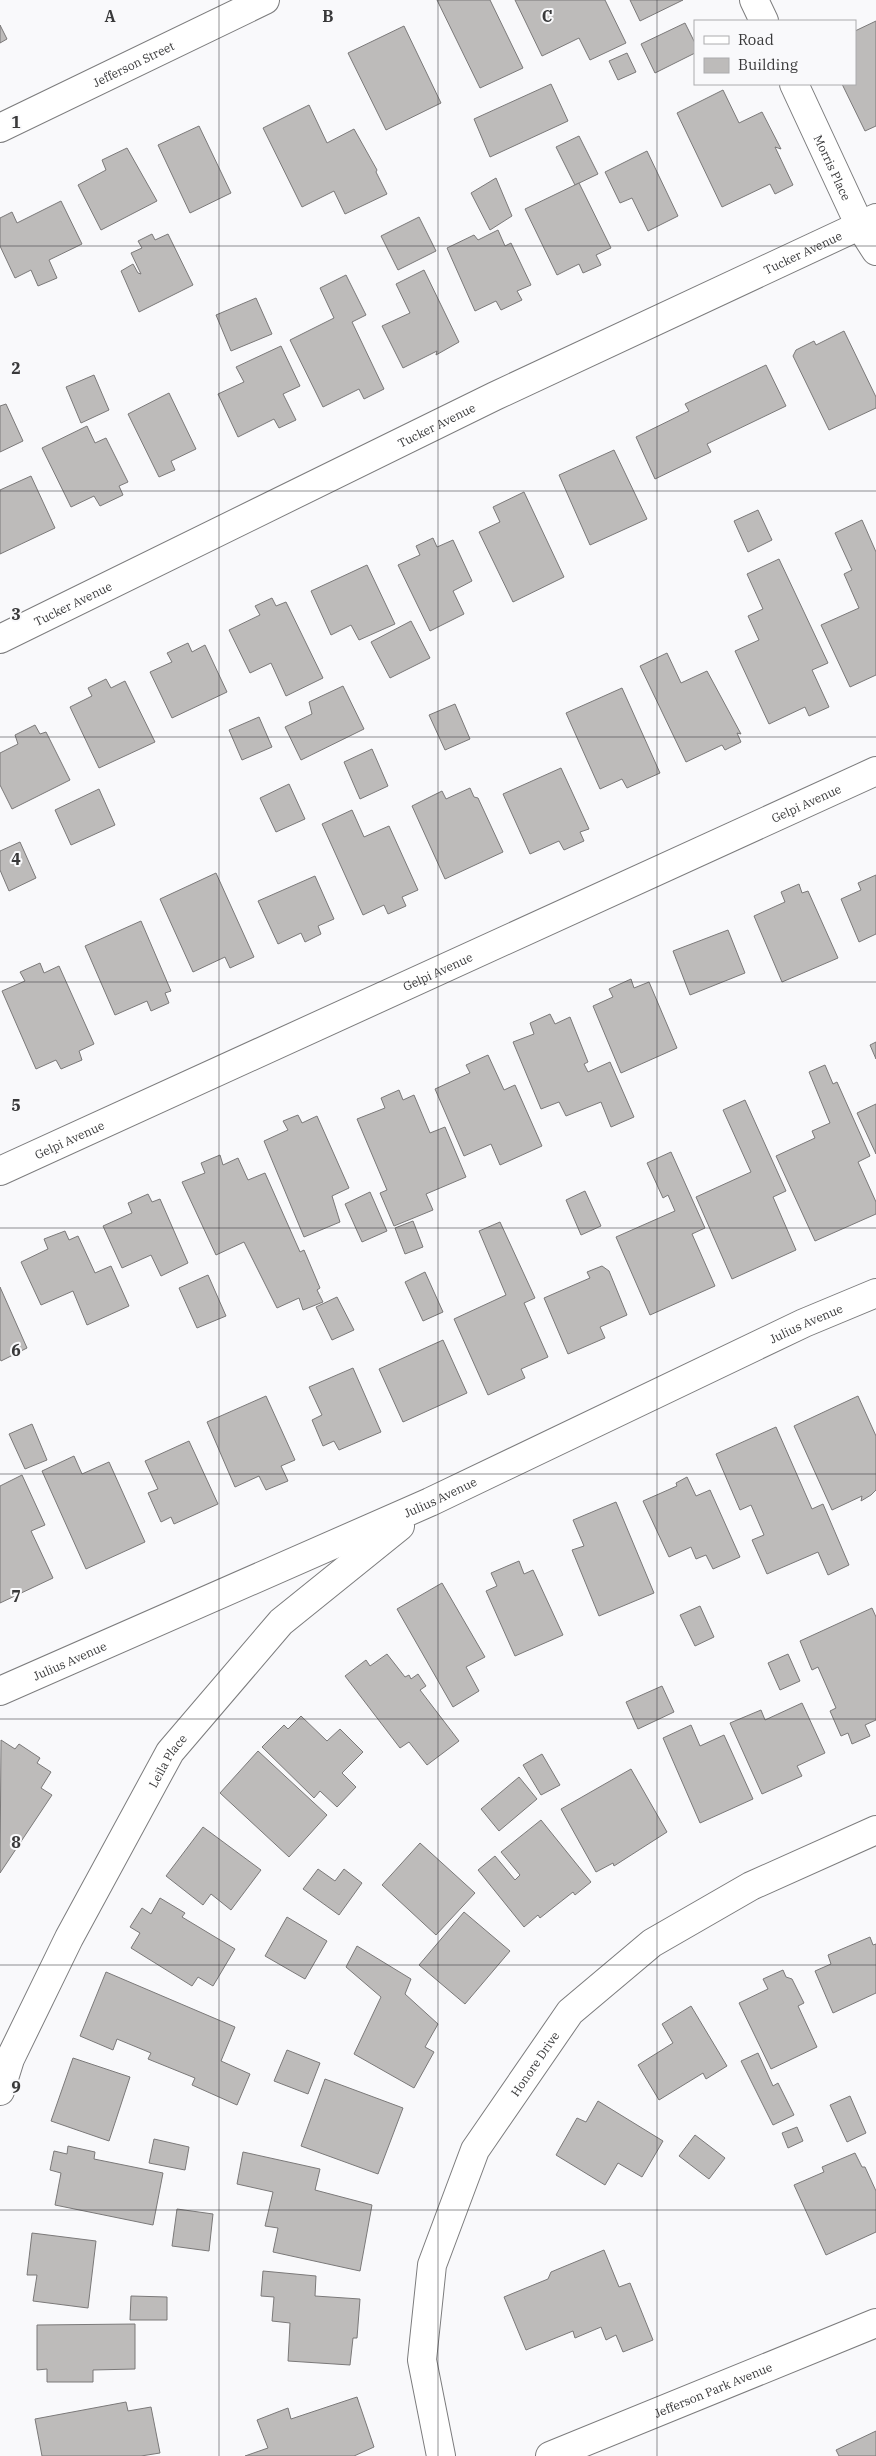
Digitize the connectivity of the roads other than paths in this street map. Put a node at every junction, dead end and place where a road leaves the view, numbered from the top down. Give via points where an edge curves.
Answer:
1 (265, 0) edge
2 (754, 0) edge
3 (764, 20) edge
4 (795, 85) edge
5 (0, 128) edge
6 (868, 222) edge
7 (876, 251) edge
8 (0, 639) edge
9 (876, 771) edge
10 (0, 1171) edge
11 (876, 1292) edge
12 (430, 1502) junction
13 (0, 1691) edge
14 (876, 1830) edge
15 (0, 2091) edge
16 (876, 2323) edge
17 (441, 2456) edge
18 (550, 2456) edge

1 - 5 street, Jefferson Street
2 - 3 street
4 - 6 street, Morris Place
6 - 7 street, Morris Place
6 - 8 street, Tucker Avenue via 495,396
9 - 10 street, Gelpi Avenue
11 - 12 street, Julius Avenue via 804,1323
12 - 13 street, Julius Avenue
12 - 15 street, Leila Place via 281,1622 170,1752 69,1938 10,2059
14 - 17 street, Honore Drive via 751,1886 652,1943 570,2012 476,2150 432,2265 422,2360
16 - 18 street, Jefferson Park Avenue

